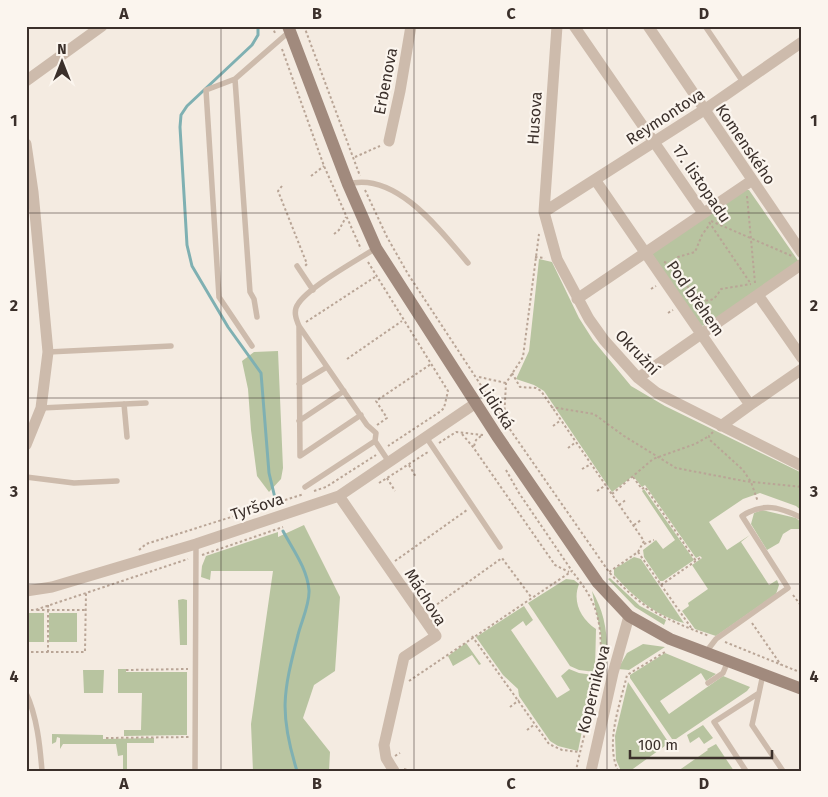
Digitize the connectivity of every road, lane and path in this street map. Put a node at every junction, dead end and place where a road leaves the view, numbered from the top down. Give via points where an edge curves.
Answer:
1 (102, 26) edge
2 (304, 26) edge
3 (411, 26) edge
4 (557, 26) edge
5 (574, 26) edge
6 (648, 26) edge
7 (705, 26) edge
8 (289, 28) edge
9 (802, 42) edge
10 (235, 79) junction
11 (26, 81) edge
12 (743, 83) junction
13 (704, 110) junction
14 (389, 141) joint
15 (654, 142) junction
16 (26, 144) edge
17 (354, 158) junction
18 (324, 166) dead end
19 (311, 176) dead end
20 (361, 181) junction
21 (596, 181) junction
22 (348, 184) junction
23 (749, 185) junction
24 (282, 186) dead end
25 (30, 195) edge
26 (544, 212) junction
27 (705, 216) junction
28 (346, 217) dead end
29 (710, 224) junction
30 (540, 230) dead end
31 (334, 234) dead end
32 (751, 238) junction
33 (376, 248) junction
34 (535, 257) junction
35 (648, 257) junction
36 (542, 258) dead end
37 (801, 259) edge
38 (468, 263) dead end
39 (674, 267) junction
40 (298, 269) joint
41 (375, 277) dead end
42 (751, 284) junction
43 (313, 290) junction
44 (756, 293) junction
45 (577, 299) junction
46 (256, 317) dead end
47 (402, 321) dead end
48 (299, 326) junction
49 (701, 334) junction
50 (172, 346) dead end
51 (252, 346) dead end
52 (48, 352) junction
53 (802, 358) edge
54 (347, 360) dead end
55 (431, 364) dead end
56 (327, 367) junction
57 (434, 368) dead end
58 (802, 369) edge
59 (512, 373) junction
60 (477, 376) junction
61 (638, 378) junction
62 (506, 383) junction
63 (299, 384) junction
64 (344, 391) junction
65 (146, 403) dead end
66 (476, 403) junction
67 (124, 404) junction
68 (750, 405) junction
69 (551, 407) junction
70 (41, 408) junction
71 (361, 415) junction
72 (504, 420) junction
73 (561, 420) junction
74 (299, 421) junction
75 (553, 426) dead end
76 (721, 426) junction
77 (373, 428) junction
78 (462, 434) junction
79 (483, 434) junction
80 (709, 436) junction
81 (126, 437) dead end
82 (375, 441) junction
83 (488, 441) dead end
84 (430, 442) junction
85 (576, 442) junction
86 (26, 445) edge
87 (473, 447) junction
88 (568, 448) dead end
89 (382, 451) junction
90 (657, 457) junction
91 (389, 462) junction
92 (591, 464) junction
93 (409, 465) junction
94 (503, 465) dead end
95 (802, 466) edge
96 (582, 469) dead end
97 (26, 476) edge
98 (416, 477) dead end
99 (633, 477) junction
100 (387, 478) junction
101 (117, 481) dead end
102 (751, 482) junction
103 (378, 483) dead end
104 (606, 485) junction
105 (306, 487) dead end
106 (802, 487) edge
107 (395, 491) dead end
108 (597, 491) dead end
109 (612, 494) junction
110 (339, 496) junction
111 (627, 500) dead end
112 (619, 505) junction
113 (759, 507) junction
114 (468, 510) dead end
115 (802, 518) edge
116 (641, 520) dead end
117 (634, 525) junction
118 (285, 526) dead end
119 (654, 540) dead end
120 (196, 544) junction
121 (644, 544) junction
122 (500, 547) dead end
123 (638, 552) junction
124 (196, 557) junction
125 (700, 558) dead end
126 (696, 561) junction
127 (393, 562) dead end
128 (130, 564) junction
129 (571, 572) junction
130 (609, 572) junction
131 (661, 585) junction
132 (788, 588) junction
133 (26, 591) edge
134 (86, 592) junction
135 (531, 597) junction
136 (48, 605) junction
137 (802, 607) edge
138 (26, 610) edge
139 (35, 610) junction
140 (48, 610) junction
141 (86, 610) junction
142 (427, 611) dead end
143 (629, 616) junction
144 (751, 622) dead end
145 (692, 629) junction
146 (472, 636) junction
147 (714, 638) dead end
148 (719, 640) dead end
149 (26, 652) edge
150 (48, 652) junction
151 (665, 652) dead end
152 (706, 652) junction
153 (728, 661) junction
154 (781, 664) junction
155 (126, 670) dead end
156 (196, 670) junction
157 (802, 673) edge
158 (763, 674) junction
159 (708, 683) dead end
160 (406, 684) dead end
161 (802, 689) edge
162 (26, 693) edge
163 (759, 693) junction
164 (519, 700) junction
165 (510, 707) dead end
166 (535, 724) junction
167 (527, 730) dead end
168 (106, 738) dead end
169 (196, 738) junction
170 (580, 752) junction
171 (391, 754) dead end
172 (614, 764) junction
173 (396, 767) edge
174 (42, 771) edge
175 (195, 771) edge
176 (411, 771) edge
177 (576, 771) edge
178 (591, 771) edge
179 (614, 771) edge
180 (618, 771) edge
181 (746, 771) edge
182 (784, 771) edge

1 - 11 street
2 - 17 path
3 - 14 street, Erbenova
4 - 26 street, Husova
5 - 15 street, 17. listopadu
6 - 13 street, Komenského
7 - 12 lane
8 - 10 lane
8 - 22 street, Lidická
9 - 12 street, Reymontova
10 - 46 lane via 250,292
10 - 51 lane via 206,90 208,129 219,297
12 - 13 street, Reymontova
13 - 15 street, Reymontova
13 - 23 street, Komenského
14 - 17 path
15 - 21 street, Reymontova
15 - 27 street, 17. listopadu
16 - 25 street
17 - 20 path
18 - 19 path
20 - 22 lane
20 - 38 lane via 368,181 417,207
20 - 60 path via 408,274
21 - 26 street, Reymontova
21 - 35 street, Pod břehem
22 - 33 street, Lidická
23 - 27 street
23 - 32 path
23 - 37 street, Komenského
24 - 40 path via 278,191 307,264
25 - 52 street
26 - 45 street, Okružní via 558,259
27 - 29 path, 17. listopadu
27 - 32 path
27 - 35 street
28 - 31 path
29 - 39 path via 696,250 678,257
29 - 42 path, 17. listopadu
30 - 34 path
32 - 37 path
32 - 44 path
33 - 43 lane
33 - 66 street, Lidická
34 - 36 path
34 - 59 path via 523,357
35 - 39 path
35 - 45 street
35 - 49 street, Pod břehem
37 - 44 street
39 - 42 path via 696,299 711,301 723,288
40 - 43 lane
41 - 48 path
42 - 44 path, 17. listopadu
43 - 48 lane via 297,304 295,317
44 - 49 street
44 - 53 street
45 - 61 street, Okružní via 604,340
47 - 54 path
48 - 56 lane
48 - 63 lane
49 - 61 street
49 - 68 street, Pod břehem
50 - 52 lane
52 - 70 street
55 - 77 path via 376,401 387,418
56 - 63 lane
56 - 64 lane
57 - 89 path via 448,391 444,408
58 - 68 street
59 - 62 path
59 - 69 path via 520,387 541,391
60 - 62 path
60 - 72 path
61 - 76 street, Okružní via 657,393
62 - 72 path
63 - 74 lane
64 - 71 lane
64 - 74 lane
65 - 67 lane
66 - 84 street, Tyršova
66 - 143 street, Lidická via 598,583
67 - 70 lane
67 - 81 lane
68 - 76 street
69 - 73 path
69 - 90 path via 594,414
70 - 86 street
71 - 74 lane via 300,456
71 - 77 lane
72 - 130 path
73 - 75 path
73 - 85 path
76 - 80 path
76 - 95 street, Okružní
77 - 82 lane
78 - 79 path
78 - 84 path via 456,432
78 - 87 path
79 - 83 path
79 - 87 path
80 - 90 path
80 - 102 path via 714,446 735,461
82 - 89 lane
82 - 105 lane
84 - 91 street, Tyršova
84 - 93 path
84 - 122 lane
85 - 88 path
85 - 92 path
87 - 129 path via 555,565
89 - 91 lane
89 - 128 path via 326,487 146,544
90 - 99 path
90 - 102 path via 676,468
91 - 110 street, Tyršova
92 - 96 path
92 - 104 path
93 - 98 path
93 - 100 path
94 - 129 path
97 - 101 lane via 74,483
99 - 109 path
99 - 126 path via 642,490 645,487
100 - 103 path
100 - 107 path
102 - 106 path
102 - 113 path
104 - 108 path
104 - 109 path
109 - 112 path
110 - 120 street, Tyršova
110 - 173 street, Máchova via 436,636 404,657 384,745 386,758
111 - 112 path
112 - 117 path
113 - 115 lane via 774,507
113 - 132 lane via 742,516
114 - 127 path
116 - 117 path
117 - 121 path
118 - 124 path
119 - 121 path
120 - 124 lane
120 - 128 street, Tyršova
121 - 123 path
123 - 130 path
123 - 131 path
124 - 134 path
124 - 156 lane
125 - 126 path
126 - 131 path
128 - 133 street, Tyršova via 52,587
129 - 135 path
129 - 170 path via 586,589 597,614 600,634 599,672
130 - 145 path via 648,610
131 - 145 path
132 - 137 path
132 - 152 lane via 716,639
134 - 136 path
134 - 141 path
135 - 142 path via 502,558
135 - 146 path
136 - 139 path
136 - 140 path
138 - 139 path
139 - 140 path
140 - 141 path
140 - 150 path
141 - 150 path via 85,652
143 - 152 street, Lidická via 670,639
143 - 178 street, Kopernikova
144 - 154 path
145 - 147 path
146 - 160 path
146 - 164 path
148 - 154 path
149 - 150 path
151 - 172 path via 627,675 613,741
152 - 153 street, Lidická
153 - 158 street, Lidická
153 - 159 lane via 723,674
154 - 157 path
155 - 156 path
156 - 169 lane
158 - 161 street, Lidická
158 - 163 lane
162 - 174 lane
163 - 181 lane via 714,722
163 - 182 lane via 752,724
164 - 165 path
164 - 166 path
166 - 167 path
166 - 170 path via 552,747
168 - 169 path
169 - 175 lane
170 - 177 path
171 - 173 path
172 - 179 path
172 - 180 path
173 - 176 path

